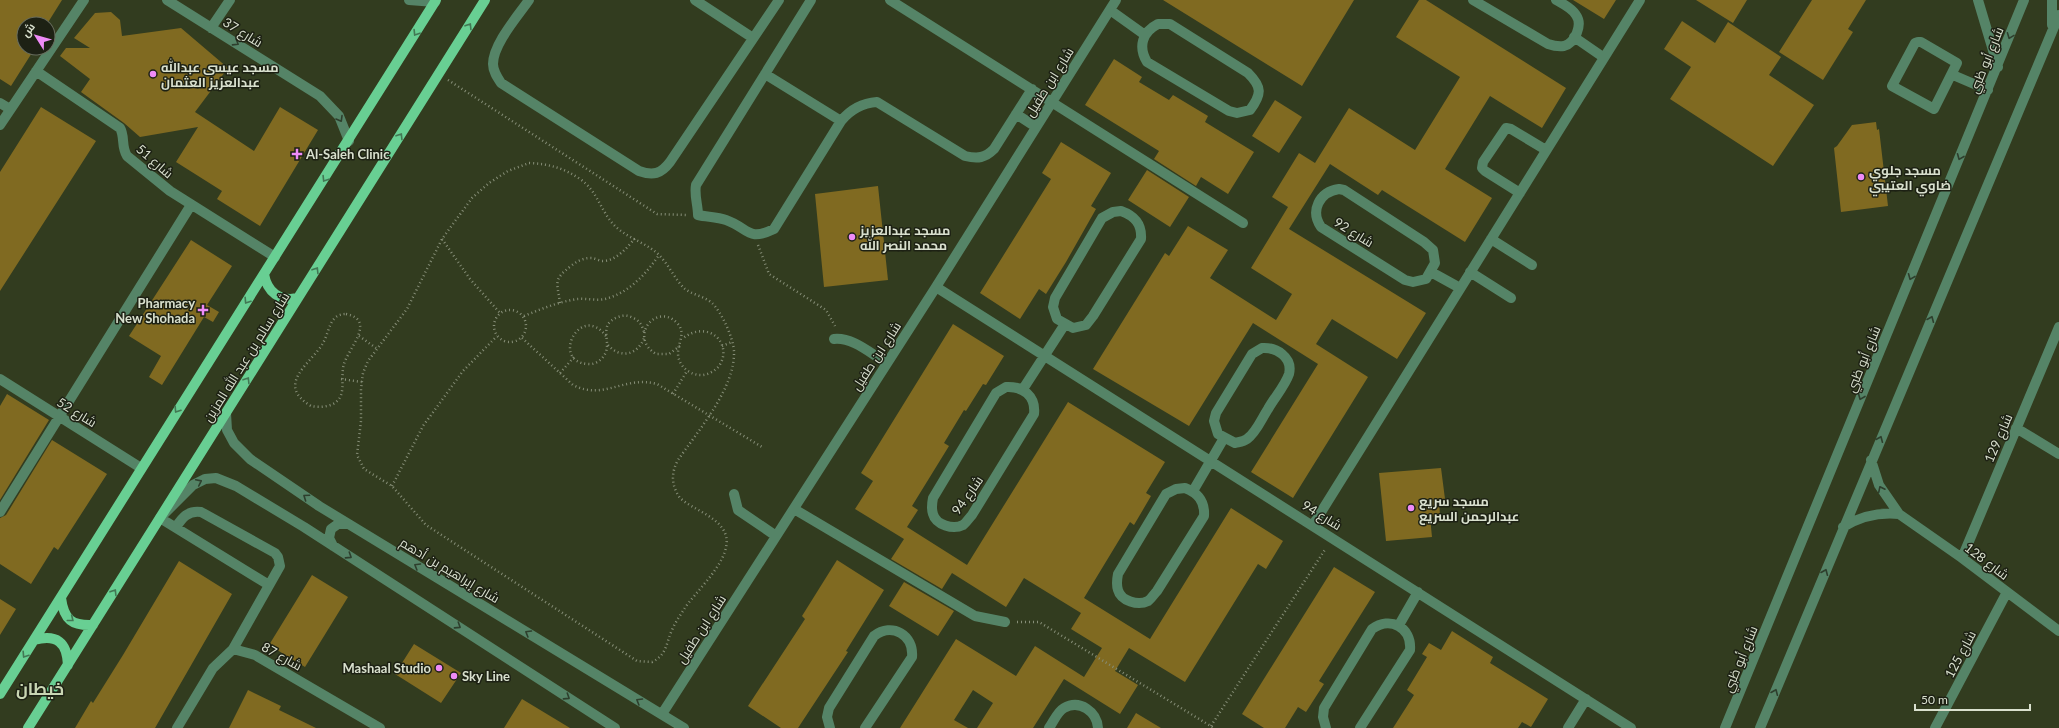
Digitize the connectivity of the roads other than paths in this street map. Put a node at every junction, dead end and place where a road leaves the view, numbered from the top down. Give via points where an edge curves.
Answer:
1 (84, 0) edge
2 (167, 0) edge
3 (230, 0) edge
4 (409, 0) edge
5 (485, 0) edge
6 (529, 0) edge
7 (695, 0) edge
8 (811, 0) edge
9 (890, 0) edge
10 (1116, 0) edge
11 (1473, 0) edge
12 (1556, 0) edge
13 (1640, 0) edge
14 (1978, 0) edge
15 (2024, 0) edge
16 (2052, 0) edge
17 (436, 1) edge
18 (777, 1) edge
19 (1110, 10) junction
20 (2059, 15) edge
21 (211, 28) junction
22 (1145, 35) junction
23 (1574, 37) junction
24 (2050, 37) junction
25 (754, 38) junction
26 (1603, 58) junction
27 (1998, 67) junction
28 (36, 72) junction
29 (765, 74) junction
30 (1953, 75) junction
31 (1032, 89) junction
32 (1988, 90) junction
33 (1052, 102) junction
34 (0, 103) edge
35 (10, 109) junction
36 (1016, 114) junction
37 (841, 121) junction
38 (0, 125) edge
39 (1036, 127) junction
40 (349, 141) junction
41 (1546, 150) junction
42 (1520, 193) junction
43 (191, 205) junction
44 (1243, 223) dead end
45 (1491, 239) junction
46 (275, 257) junction
47 (1532, 265) dead end
48 (1431, 272) junction
49 (1470, 272) junction
50 (264, 274) junction
51 (936, 287) junction
52 (1460, 288) junction
53 (298, 298) junction
54 (1511, 298) dead end
55 (1065, 324) junction
56 (2059, 328) edge
57 (838, 339) road end
58 (1044, 356) junction
59 (887, 363) junction
60 (0, 379) edge
61 (1023, 389) junction
62 (226, 414) junction
63 (59, 416) junction
64 (2016, 428) junction
65 (1224, 438) junction
66 (2059, 454) edge
67 (1871, 460) junction
68 (1211, 461) junction
69 (141, 468) junction
70 (1193, 491) junction
71 (734, 494) dead end
72 (794, 509) junction
73 (0, 512) edge
74 (1899, 514) junction
75 (160, 518) junction
76 (348, 524) junction
77 (1313, 525) junction
78 (176, 527) junction
79 (1843, 527) junction
80 (776, 536) junction
81 (333, 546) junction
82 (1962, 558) junction
83 (269, 585) junction
84 (1418, 592) junction
85 (2007, 592) junction
86 (61, 598) junction
87 (1005, 622) road end
88 (93, 625) junction
89 (1399, 625) junction
90 (2059, 630) edge
91 (34, 640) junction
92 (233, 649) junction
93 (68, 665) junction
94 (0, 694) edge
95 (1586, 699) junction
96 (662, 714) junction
97 (28, 728) edge
98 (177, 728) edge
99 (380, 728) edge
100 (615, 728) edge
101 (684, 728) edge
102 (830, 728) edge
103 (865, 728) edge
104 (1049, 728) edge
105 (1098, 728) edge
106 (1326, 728) edge
107 (1360, 728) edge
108 (1568, 728) edge
109 (1631, 728) edge
110 (1725, 728) edge
111 (1760, 728) edge
112 (1935, 728) edge

1 - 28 street
2 - 21 street, شارع 37
3 - 21 street
4 - 17 street
53 -> 5 main road, شارع سالم بن عبد الله المزين
6 - 25 street via 497,46 493,56 495,75 501,83 648,174 657,174 665,170
7 - 25 street
8 - 29 street
9 - 31 street
10 - 19 street, شارع ابن طفيل
11 - 23 street via 1548,44 1564,46
12 - 23 street via 1576,15 1579,27
13 - 26 street
14 - 27 street
15 -> 27 street, شارع أبو ظبي
16 - 24 street
17 -> 40 main road
18 - 25 street
19 - 22 street
19 - 33 street, شارع ابن طفيل
20 - 24 street
21 -> 40 street, شارع 37 via 320,96 339,116
22 - 22 street via 1142,51 1147,62 1229,111 1245,112 1255,103 1259,94 1257,81 1177,28 1170,24 1158,24
23 - 26 street
67 -> 24 street
26 - 41 street
27 - 32 street, شارع أبو ظبي
28 - 35 street
28 - 43 street, 51 شارع via 120,128 127,156
29 - 37 street
29 - 37 street via 696,185 698,215 727,220 754,236 774,229
30 - 30 street via 1958,64 1956,62 1918,42 1915,43 1892,86 1934,109
30 - 32 street
31 - 33 street
31 - 36 street
32 -> 110 street, شارع أبو ظبي
33 - 39 street, شارع ابن طفيل
33 - 44 street
34 - 35 street
35 - 38 street
36 - 37 street via 994,149 988,155 976,158 966,156 877,102 856,108
36 - 39 street
39 - 51 street, شارع ابن طفيل
40 -> 46 main road
41 - 42 street
41 - 42 street via 1512,129 1506,128 1483,162 1482,168 1485,171
42 - 45 street
43 - 46 street, 51 شارع
43 - 63 street
45 - 47 street
45 - 49 street
46 - 50 main road
48 - 48 street, شارع 92 via 1435,263 1433,250 1344,190 1332,190 1319,200 1316,217 1321,227 1405,280 1421,281
48 - 52 street
49 - 52 street
49 - 54 street
50 - 53 main road via 267,286 275,294 286,299
50 -> 69 main road
51 - 58 street, شارع 94
51 - 59 street, شارع ابن طفيل
52 - 77 street
62 -> 53 main road, شارع سالم بن عبد الله المزين
55 - 55 street via 1073,328 1086,324 1141,239 1140,227 1129,214 1113,212 1102,218 1098,224 1055,298 1054,314
55 - 58 street
56 - 64 street, شارع 129
57 - 59 street via 850,340
58 - 61 street
58 - 68 street, شارع 94
59 - 72 street, شارع ابن طفيل
60 - 63 street, شارع 52
61 - 61 street, شارع 94 via 1006,387 996,393 933,498 933,514 941,523 952,528 968,520 1034,414 1034,402
62 - 75 main road, شارع سالم بن عبد الله المزين
76 -> 62 street, شارع إبراهيم بن أدهم via 250,458 234,443 227,430
63 - 69 street, شارع 52
63 - 73 street
64 - 66 street
64 - 82 street, شارع 129
65 - 65 street via 1239,442 1247,439 1255,430 1288,374 1288,363 1279,351 1262,348 1252,354 1216,413 1216,429
65 - 68 street
74 -> 67 street, شارع 128 via 1880,485
67 - 79 street
68 - 70 street
68 - 77 street, شارع 94
69 - 86 main road
70 - 70 street via 1185,488 1166,494 1118,574 1118,590 1126,599 1137,604 1149,600 1204,516 1200,497
71 - 80 street via 738,510
72 - 80 street, شارع ابن طفيل
72 - 87 street via 975,616
74 - 79 street via 1870,515
74 - 82 street, شارع 128
75 - 78 street
75 -> 81 street via 193,485 205,479 216,478 236,486
88 -> 75 main road, شارع سالم بن عبد الله المزين
76 - 81 street via 338,524 331,529 329,538
96 -> 76 street, شارع إبراهيم بن أدهم
77 - 84 street, شارع 94
78 - 83 street
78 - 83 street via 186,514 201,512 275,553 280,566
111 -> 79 street
80 - 96 street, شارع ابن طفيل
81 -> 100 street
82 - 85 street, شارع 128
83 - 92 street
84 - 89 street
84 - 95 street, شارع 94
85 - 90 street, شارع 128
85 - 112 street, شارع 125
86 -> 88 main road via 62,611 70,621 81,626
86 - 91 main road
88 - 93 main road, شارع سالم بن عبد الله المزين
89 - 106 street via 1391,622 1372,628 1324,708
89 - 107 street via 1410,638 1410,650
91 - 93 main road via 47,637 60,641 67,652
91 -> 94 main road
92 - 98 street via 213,668
92 - 99 street, شارع 87 via 255,655
93 - 97 main road, شارع سالم بن عبد الله المزين
95 - 108 street
95 - 109 street, شارع 94
96 - 101 street, شارع إبراهيم بن أدهم
102 - 103 street via 827,717 829,708 874,636 884,630 901,632 912,645 912,657
104 - 105 street via 1060,711 1078,705 1094,714

